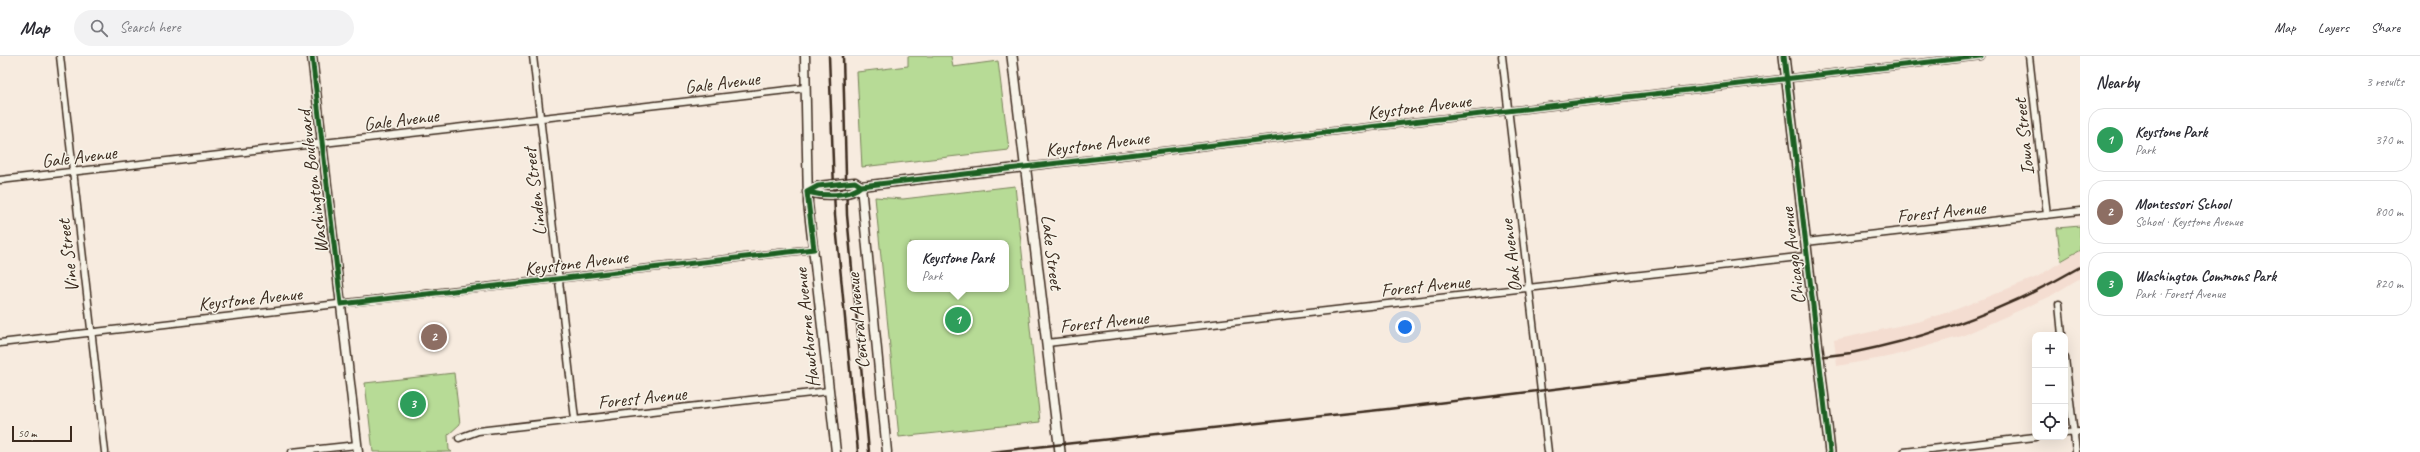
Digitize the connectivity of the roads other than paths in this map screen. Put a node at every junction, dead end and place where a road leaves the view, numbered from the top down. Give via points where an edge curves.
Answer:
1 (60, 56) edge
2 (312, 56) edge
3 (534, 56) edge
4 (805, 56) edge
5 (1012, 56) edge
6 (1502, 56) edge
7 (1784, 56) edge
8 (1981, 56) edge
9 (2029, 56) edge
10 (1787, 79) junction
11 (805, 88) junction
12 (1508, 111) junction
13 (541, 118) junction
14 (322, 143) junction
15 (1025, 167) junction
16 (73, 171) junction
17 (0, 180) edge
18 (861, 186) junction
19 (807, 192) junction
20 (2080, 211) edge
21 (2047, 215) junction
22 (1806, 242) junction
23 (814, 249) junction
24 (1807, 256) junction
25 (559, 279) junction
26 (1529, 288) junction
27 (341, 304) junction
28 (2059, 304) dead end
29 (91, 332) junction
30 (2062, 332) edge
31 (0, 343) edge
32 (1047, 343) junction
33 (2067, 368) edge
34 (829, 391) junction
35 (575, 419) junction
36 (2077, 432) edge
37 (2032, 437) edge
38 (459, 438) dead end
39 (357, 448) edge
40 (105, 452) edge
41 (292, 452) edge
42 (836, 452) edge
43 (887, 452) edge
44 (1060, 452) edge
45 (1548, 452) edge
46 (1830, 452) edge
47 (1904, 452) edge
48 (2076, 452) edge

1 - 16 street, Vine Street
2 - 14 street, Washington Boulevard
3 - 13 street, Linden Street
4 - 11 street, Hawthorne Avenue
5 - 15 main road, Lake Street
6 - 12 street, Oak Avenue
7 - 10 main road, Chicago Avenue
8 - 10 street, Keystone Avenue
9 - 21 street, Iowa Street
10 - 12 street, Keystone Avenue
10 - 22 main road, Chicago Avenue
11 - 13 street, Gale Avenue
11 - 19 street, Hawthorne Avenue
12 - 15 street, Keystone Avenue
12 - 26 street, Oak Avenue
13 - 14 street, Gale Avenue
13 - 25 street, Linden Street
14 - 16 street, Gale Avenue
14 - 27 street, Washington Boulevard
15 - 18 street, Keystone Avenue
15 - 32 main road, Lake Street
16 - 17 street, Gale Avenue
16 - 29 street, Vine Street
18 - 19 street, Keystone Avenue via 856,191 819,195
18 - 43 street, Central Avenue
19 - 23 street, Hawthorne Avenue
20 - 21 street, Forest Avenue
21 - 22 street, Forest Avenue
22 - 24 main road, Chicago Avenue
23 - 25 street, Keystone Avenue
23 - 34 street, Hawthorne Avenue
24 - 26 street, Forest Avenue
24 - 46 main road, Chicago Avenue
25 - 27 street, Keystone Avenue
25 - 35 street, Linden Street
26 - 32 street, Forest Avenue
26 - 45 street, Oak Avenue
27 - 29 street, Keystone Avenue
27 - 39 street, Washington Boulevard
28 - 30 street
29 - 31 street, Keystone Avenue
29 - 40 street, Vine Street
32 - 44 main road, Lake Street
33 - 36 street
34 - 35 street, Forest Avenue
34 - 42 street, Hawthorne Avenue
35 - 38 street, Forest Avenue via 478,431
36 - 48 street
37 - 47 street
39 - 41 street

